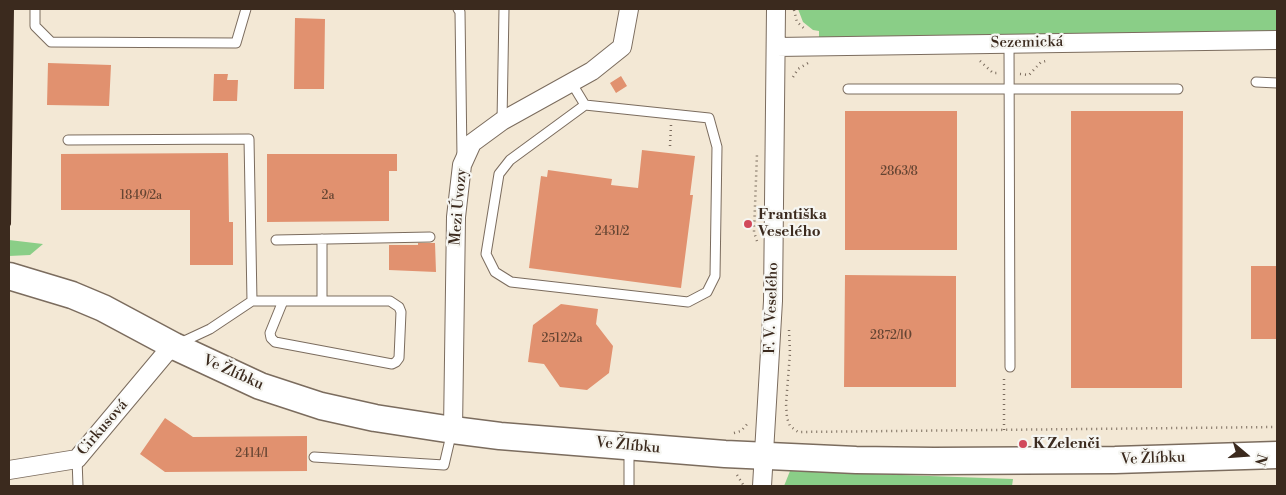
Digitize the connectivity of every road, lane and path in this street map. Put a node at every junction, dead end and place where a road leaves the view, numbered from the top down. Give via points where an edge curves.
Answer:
1 (35, 9) edge
2 (246, 9) edge
3 (458, 9) edge
4 (504, 9) edge
5 (629, 9) edge
6 (776, 9) edge
7 (1277, 40) edge
8 (1009, 44) junction
9 (776, 47) junction
10 (978, 58) dead end
11 (1050, 60) dead end
12 (814, 62) dead end
13 (1009, 74) junction
14 (571, 82) junction
15 (792, 82) dead end
16 (1256, 82) dead end
17 (1277, 83) edge
18 (848, 89) dead end
19 (1009, 89) junction
20 (1178, 89) dead end
21 (585, 105) junction
22 (672, 114) junction
23 (502, 121) junction
24 (68, 140) dead end
25 (670, 146) dead end
26 (462, 165) junction
27 (430, 237) dead end
28 (322, 239) junction
29 (276, 240) dead end
30 (9, 276) edge
31 (252, 301) junction
32 (283, 301) junction
33 (322, 301) junction
34 (788, 323) dead end
35 (174, 346) junction
36 (1010, 367) joint
37 (1277, 427) edge
38 (1114, 429) junction
39 (453, 430) junction
40 (1004, 430) junction
41 (1114, 437) dead end
42 (629, 446) junction
43 (1277, 455) edge
44 (764, 456) junction
45 (314, 458) dead end
46 (77, 459) junction
47 (9, 470) edge
48 (78, 486) edge
49 (629, 486) edge
50 (762, 486) edge

1 - 2 lane via 35,26 50,42 236,43
3 - 26 lane
4 - 23 lane
5 - 14 street, Mezi Úvozy via 622,47 592,71
6 - 9 street, F. V. Veselého
7 - 8 street, Sezemická
8 - 9 street, Sezemická
8 - 13 lane
9 - 44 street, F. V. Veselého via 773,301
10 - 13 path via 993,73
11 - 13 path via 1041,62 1029,75
12 - 15 path via 798,69
13 - 19 lane
14 - 21 lane
14 - 23 street, Mezi Úvozy
16 - 17 lane
18 - 19 lane
19 - 20 lane
19 - 36 lane
21 - 22 lane
21 - 22 lane via 510,160 499,174 486,254 495,272 511,282 688,302 707,292 715,276 717,147 709,118
22 - 25 path
23 - 26 street, Mezi Úvozy via 472,142
24 - 31 lane via 249,139
26 - 39 street, Mezi Úvozy via 456,216
27 - 28 lane
28 - 29 lane
28 - 33 lane
30 - 35 street, Ve Žlíbku via 103,308
31 - 32 lane
31 - 35 lane via 210,329
32 - 33 lane
32 - 33 lane via 270,333 275,342 392,364 396,362 400,352 401,312 395,303
34 - 40 path via 787,418 790,426 798,432
35 - 39 street, Ve Žlíbku via 260,386 321,406
35 - 46 street, Cirkusová
36 - 40 path via 1004,374
37 - 38 path
38 - 40 path
38 - 41 path
39 - 42 street, Ve Žlíbku
39 - 45 lane via 444,465
42 - 44 street, Ve Žlíbku
42 - 49 lane
43 - 44 street, Ve Žlíbku via 934,461
44 - 50 street
46 - 47 street, Cirkusová
46 - 48 lane

